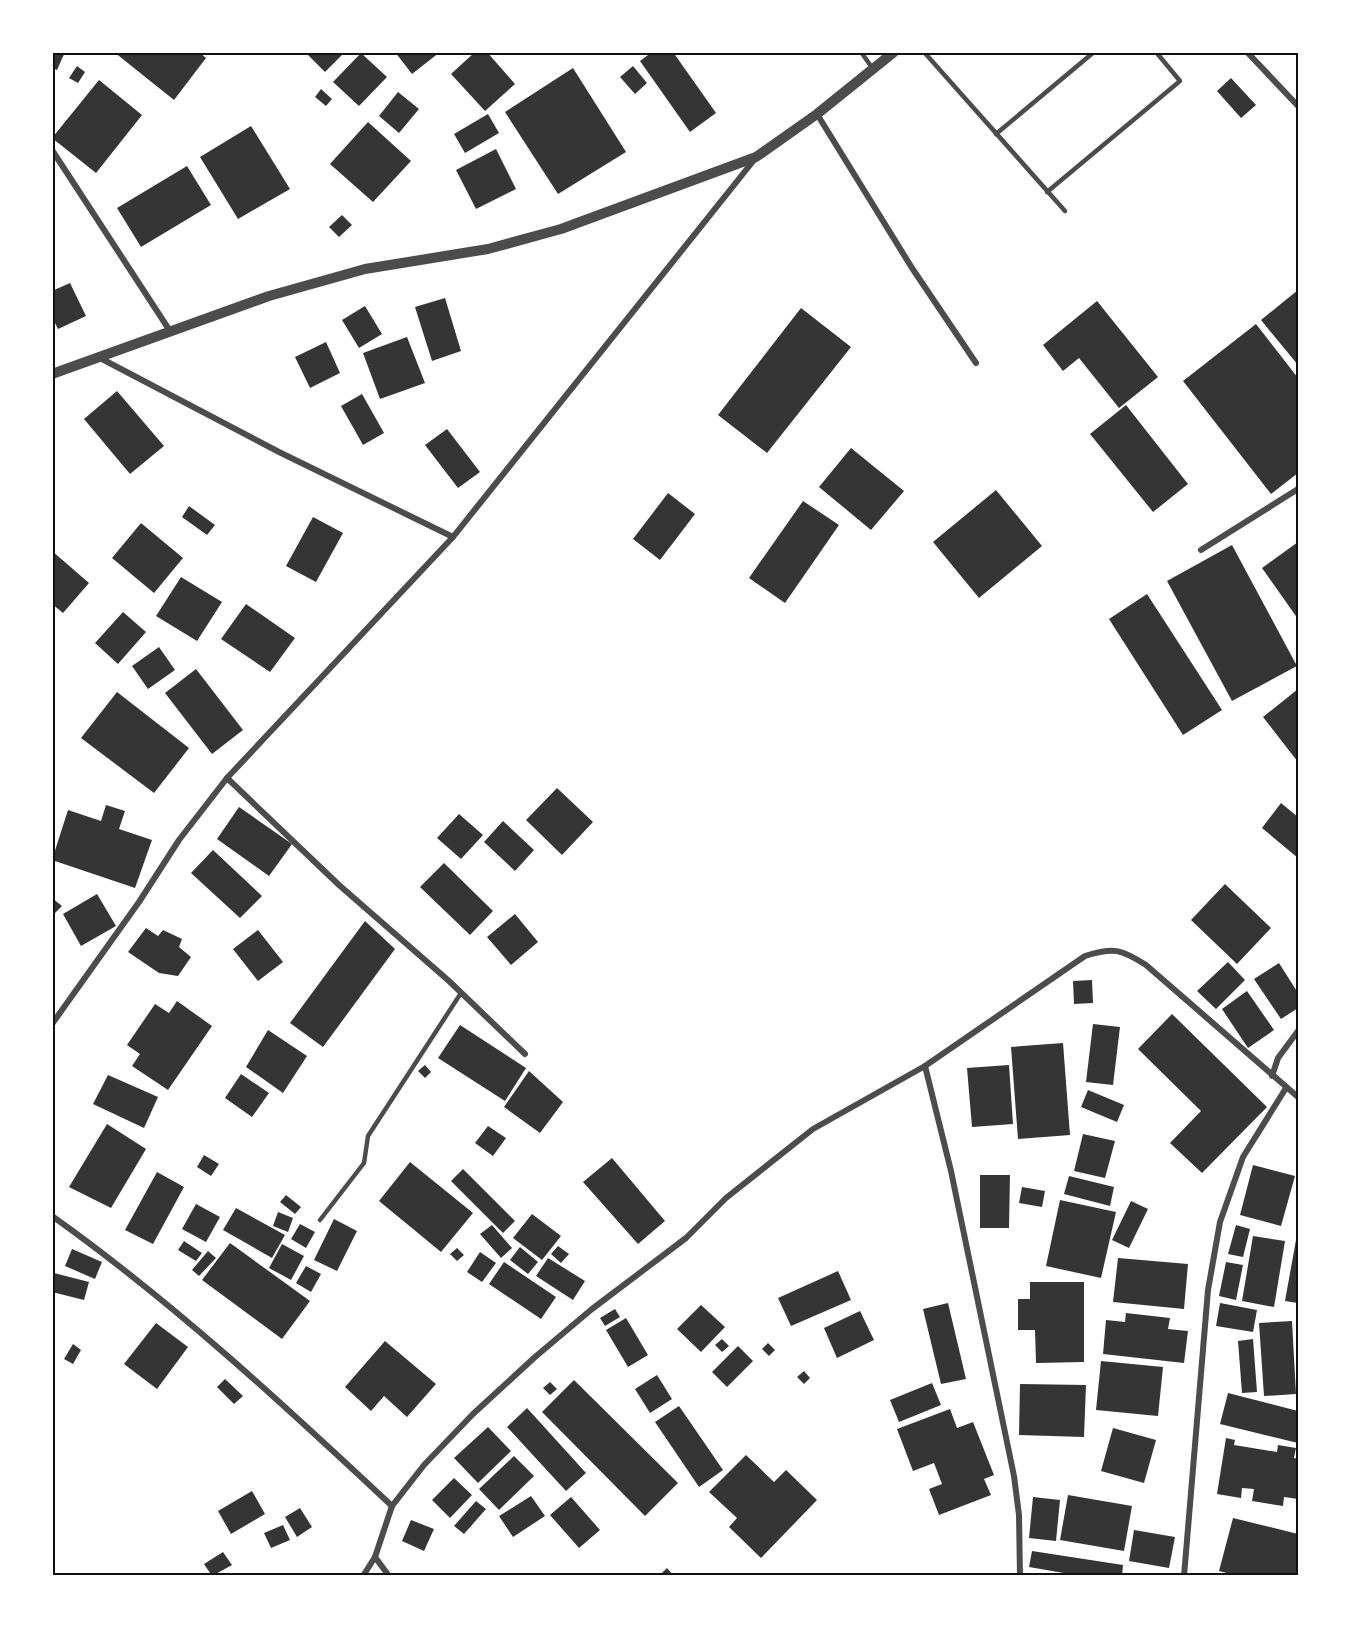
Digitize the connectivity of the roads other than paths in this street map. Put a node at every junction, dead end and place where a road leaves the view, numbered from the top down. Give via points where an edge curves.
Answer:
1 (861, 52) edge
2 (894, 52) edge
3 (924, 52) edge
4 (1094, 52) edge
5 (1156, 52) edge
6 (1247, 52) edge
7 (873, 69) junction
8 (1299, 106) edge
9 (817, 114) junction
10 (996, 134) junction
11 (52, 150) edge
12 (756, 157) junction
13 (1047, 192) junction
14 (1065, 211) dead end
15 (170, 331) junction
16 (97, 356) junction
17 (976, 363) dead end
18 (52, 374) edge
19 (1299, 489) edge
20 (453, 537) junction
21 (1201, 550) dead end
22 (228, 778) junction
23 (461, 993) junction
24 (52, 1024) edge
25 (1299, 1031) edge
26 (525, 1054) dead end
27 (925, 1066) junction
28 (1272, 1076) junction
29 (1286, 1088) junction
30 (1299, 1097) edge
31 (52, 1216) edge
32 (320, 1220) dead end
33 (392, 1506) junction
34 (375, 1557) junction
35 (363, 1575) edge
36 (389, 1575) edge
37 (1020, 1575) edge
38 (1184, 1575) edge

1 - 7 lane
2 - 7 street
3 - 10 lane
4 - 10 lane
5 - 13 lane via 1180,81
6 - 8 street
7 - 9 street
9 - 12 street
9 - 17 street
10 - 13 lane
11 - 15 street
12 - 15 street via 561,229 488,249 365,269 269,296
12 - 20 street
13 - 14 lane
15 - 16 street
16 - 18 street
16 - 20 street via 279,452
19 - 21 street
20 - 22 street
22 - 23 street via 339,885
22 - 24 street via 179,840
23 - 26 street
23 - 32 lane via 368,1136 364,1163
25 - 28 street via 1278,1058
27 - 28 street via 1085,956 1107,950 1124,951 1146,965
27 - 33 street via 813,1129 726,1198 686,1238 592,1309 473,1414 424,1465
27 - 37 street via 951,1171 1014,1476 1020,1515
28 - 29 street
29 - 30 street
29 - 38 street via 1243,1157 1220,1222 1208,1290
31 - 33 street via 124,1269
33 - 34 street
34 - 35 street
34 - 36 street

